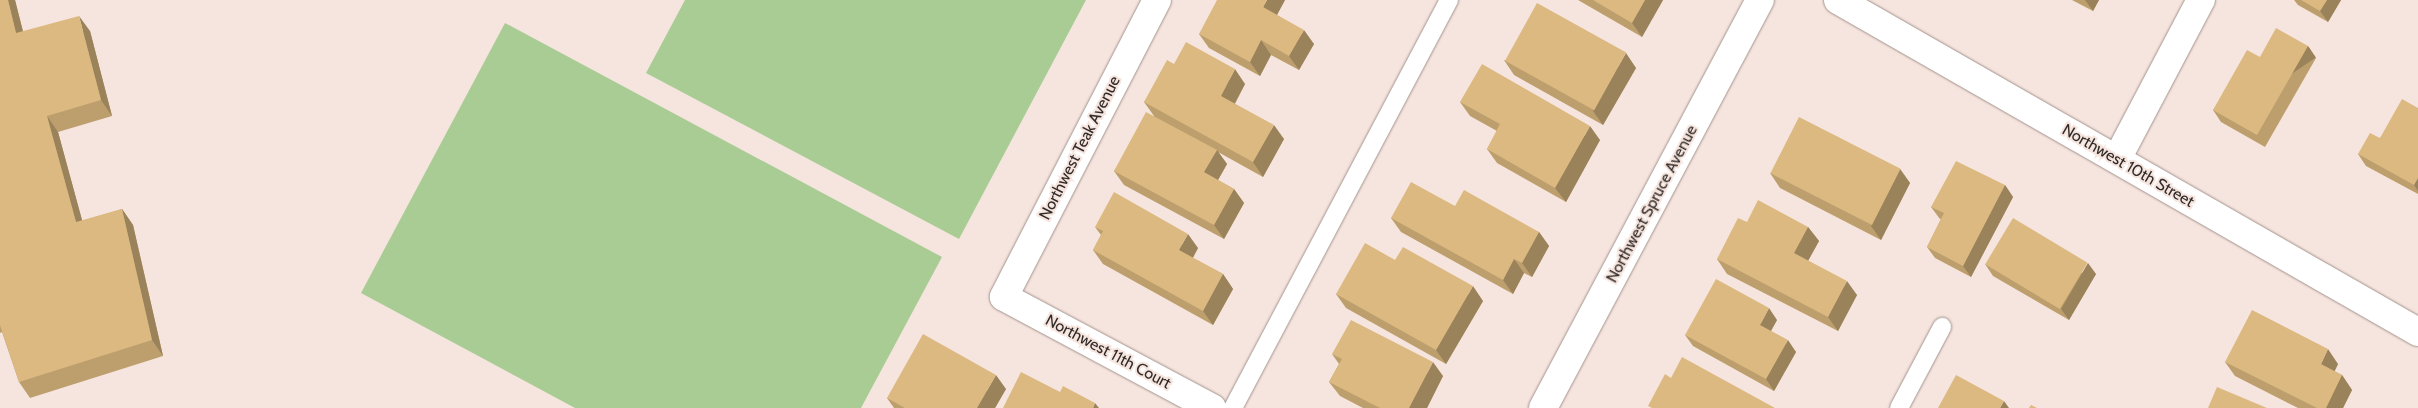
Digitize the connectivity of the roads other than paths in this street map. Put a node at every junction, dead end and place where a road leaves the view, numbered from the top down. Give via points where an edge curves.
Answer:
1 (1157, 0) edge
2 (1449, 0) edge
3 (1760, 0) edge
4 (1838, 0) edge
5 (2201, 0) edge
6 (2117, 159) junction
7 (1004, 296) joint
8 (1942, 327) dead end
9 (2418, 332) edge
10 (1212, 408) edge
11 (1233, 408) edge
12 (1543, 408) edge
13 (1899, 408) edge

1 - 7 street, Northwest Teak Avenue
2 - 11 lane
3 - 12 street, Northwest Spruce Avenue
4 - 6 street, Northwest 10th Street
5 - 6 street
6 - 9 street, Northwest 10th Street
7 - 10 street, Northwest 11th Court
8 - 13 lane

